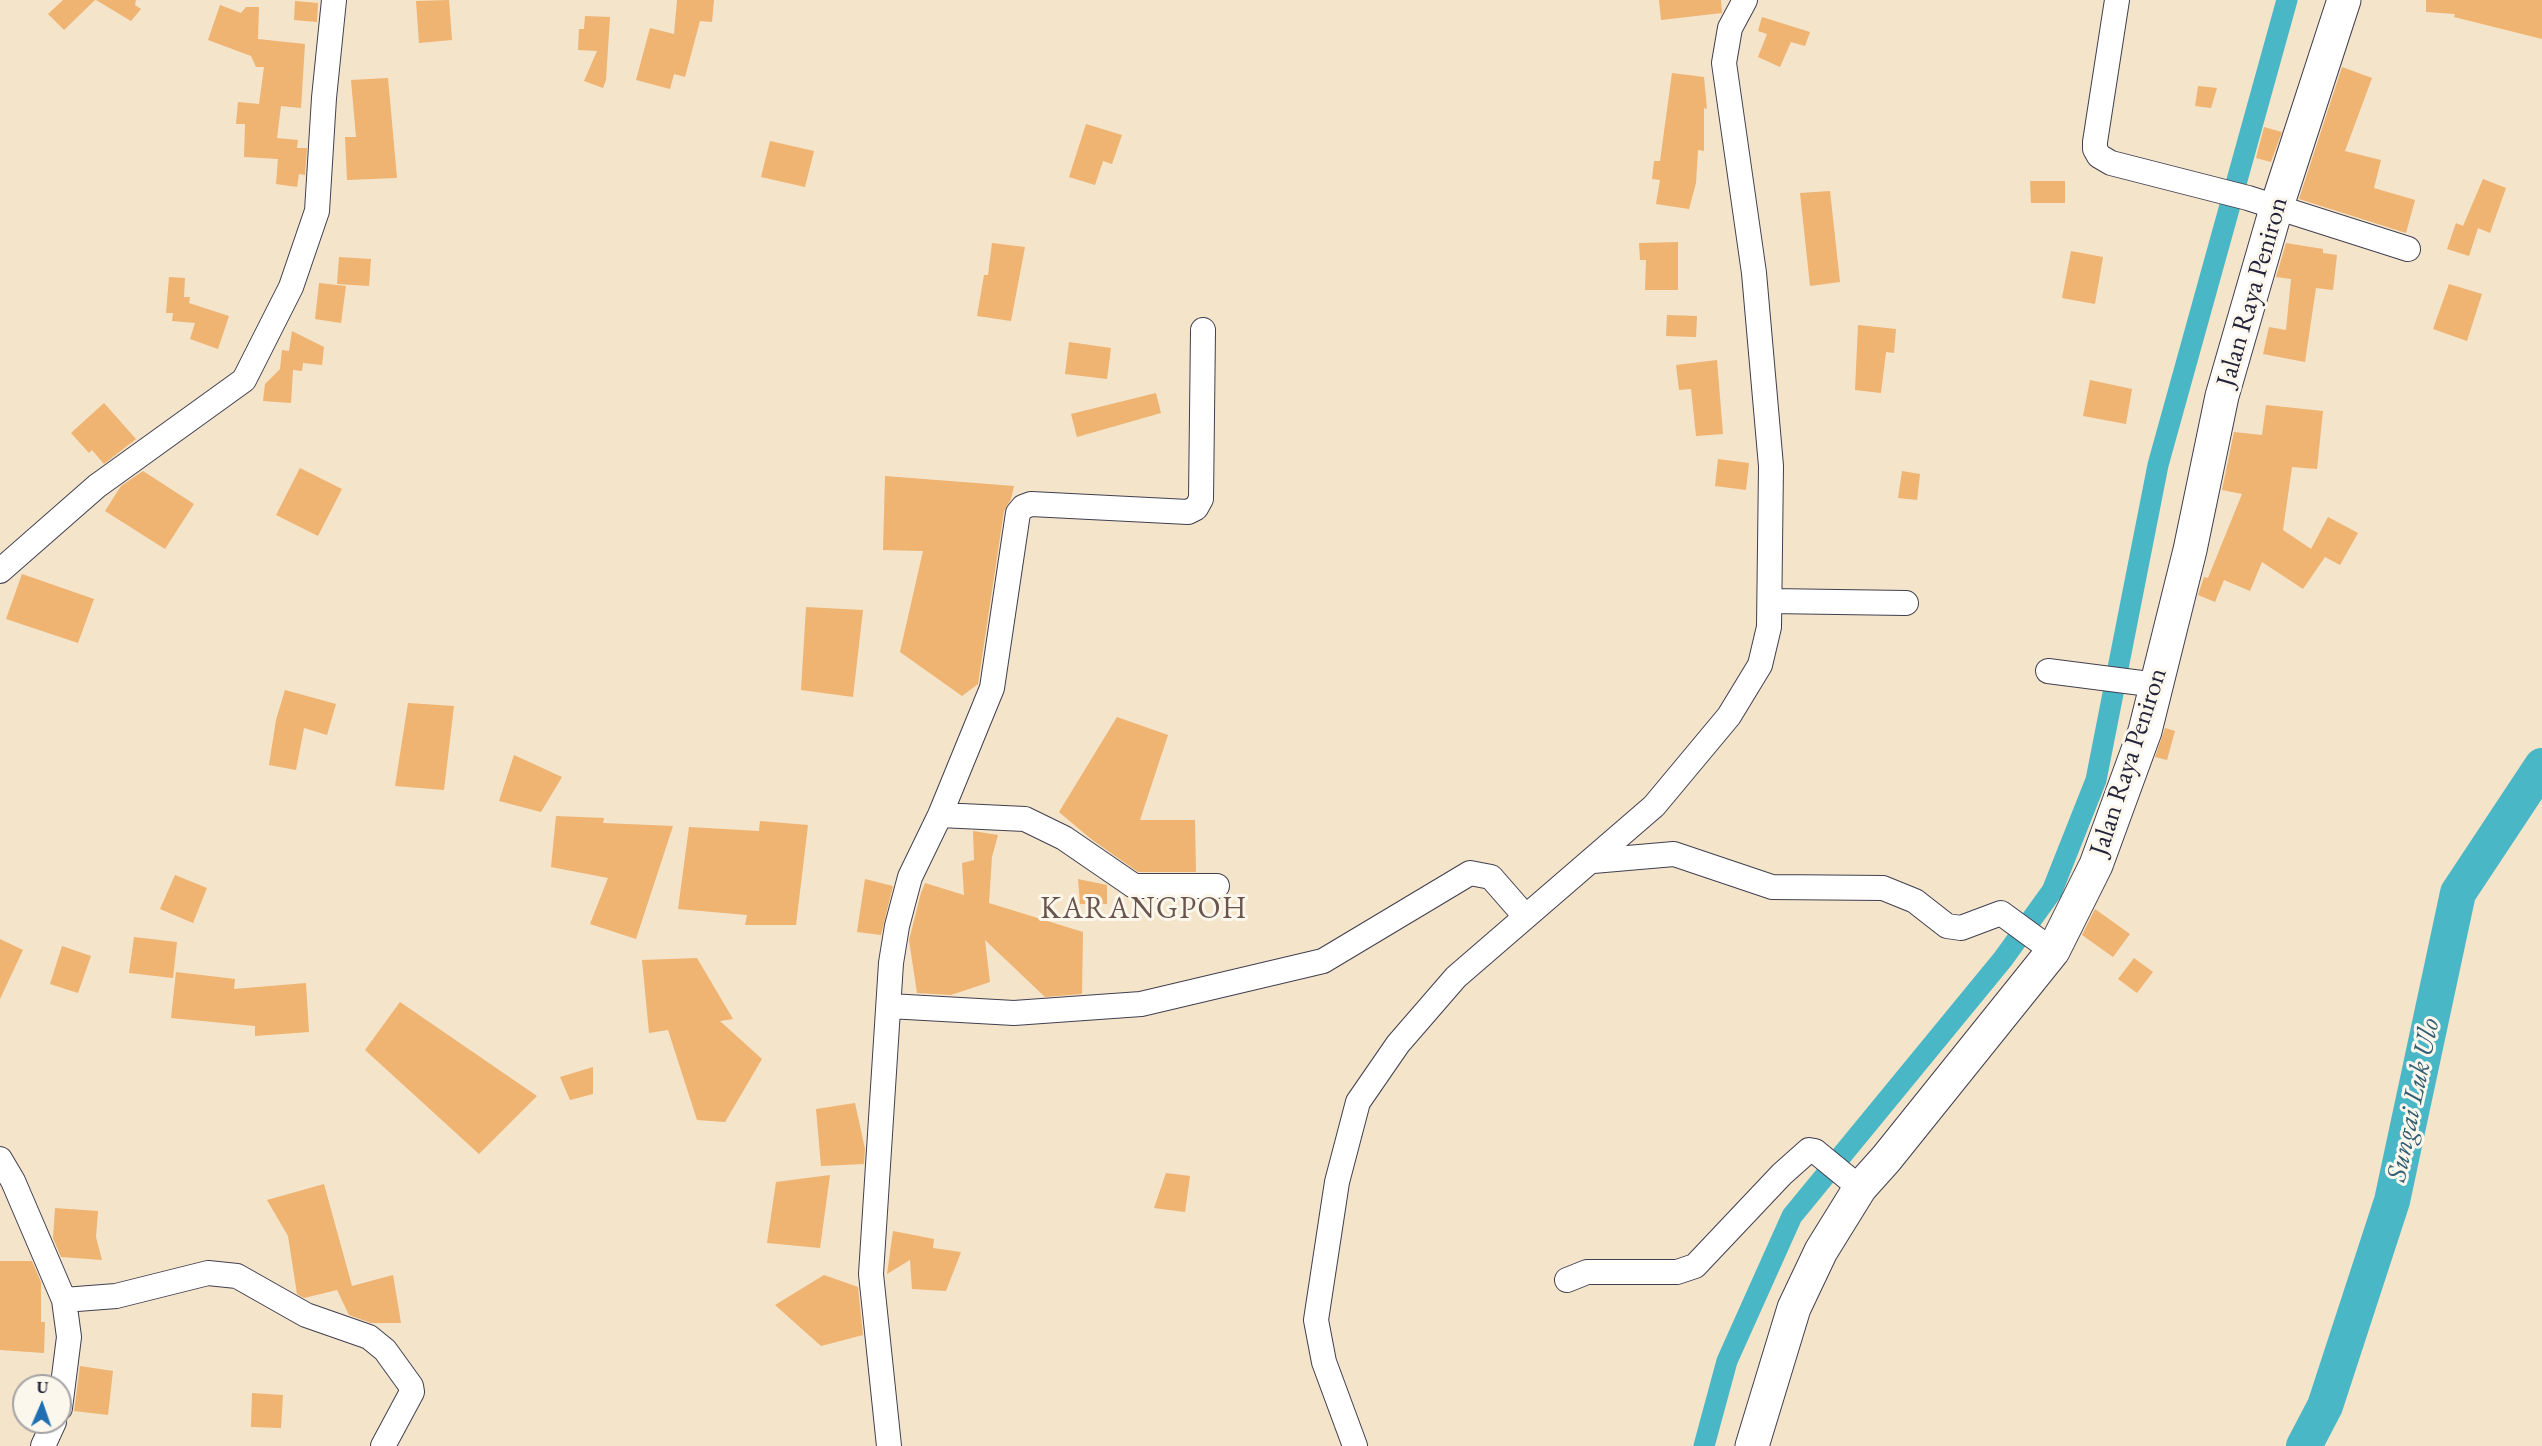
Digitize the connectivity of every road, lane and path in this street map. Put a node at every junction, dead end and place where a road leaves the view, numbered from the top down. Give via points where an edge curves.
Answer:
1 (334, 0) edge
2 (1746, 0) edge
3 (2117, 0) edge
4 (2344, 0) edge
5 (2262, 204) junction
6 (2408, 249) dead end
7 (1203, 330) dead end
8 (0, 571) edge
9 (1770, 601) junction
10 (1906, 603) dead end
11 (2048, 671) dead end
12 (2145, 683) junction
13 (940, 815) junction
14 (1593, 861) junction
15 (1217, 886) dead end
16 (1525, 916) junction
17 (2041, 942) junction
18 (889, 1006) junction
19 (0, 1159) edge
20 (1851, 1181) junction
21 (1567, 1280) dead end
22 (64, 1300) junction
23 (64, 1374) edge
24 (383, 1446) edge
25 (889, 1446) edge
26 (1355, 1446) edge
27 (1752, 1446) edge

1 - 8 street via 317,211 291,287 244,380 97,486
2 - 9 street via 1730,28 1724,63 1765,382 1771,466
3 - 5 street via 2096,152 2111,163
4 - 5 main road, Jalan Raya Peniron
5 - 6 street
5 - 12 main road, Jalan Raya Peniron via 2190,550
7 - 13 street via 1201,499 1188,512 1031,504 1018,513 992,688
9 - 10 street
9 - 14 street via 1769,627 1760,665 1729,716 1654,806
11 - 12 street
12 - 17 main road, Jalan Raya Peniron via 2145,731 2096,865
13 - 15 street via 1025,819 1064,838 1134,886
13 - 18 street via 910,877 897,926
14 - 16 street
14 - 17 street via 1674,854 1772,887 1883,888 1915,901 1947,926 1961,927 2004,915
16 - 18 street via 1491,877 1470,873 1323,961 1141,1004 1014,1013
16 - 26 street via 1456,977 1398,1044 1358,1102 1337,1182 1316,1320 1324,1362
17 - 20 main road, Jalan Raya Peniron
18 - 25 street via 871,1275
19 - 22 street
20 - 21 street via 1809,1150 1689,1269 1587,1272
20 - 27 main road, Jalan Raya Peniron via 1794,1308
22 - 23 street via 69,1337
22 - 24 street via 116,1296 208,1273 237,1276 306,1315 369,1337 385,1350 412,1392

